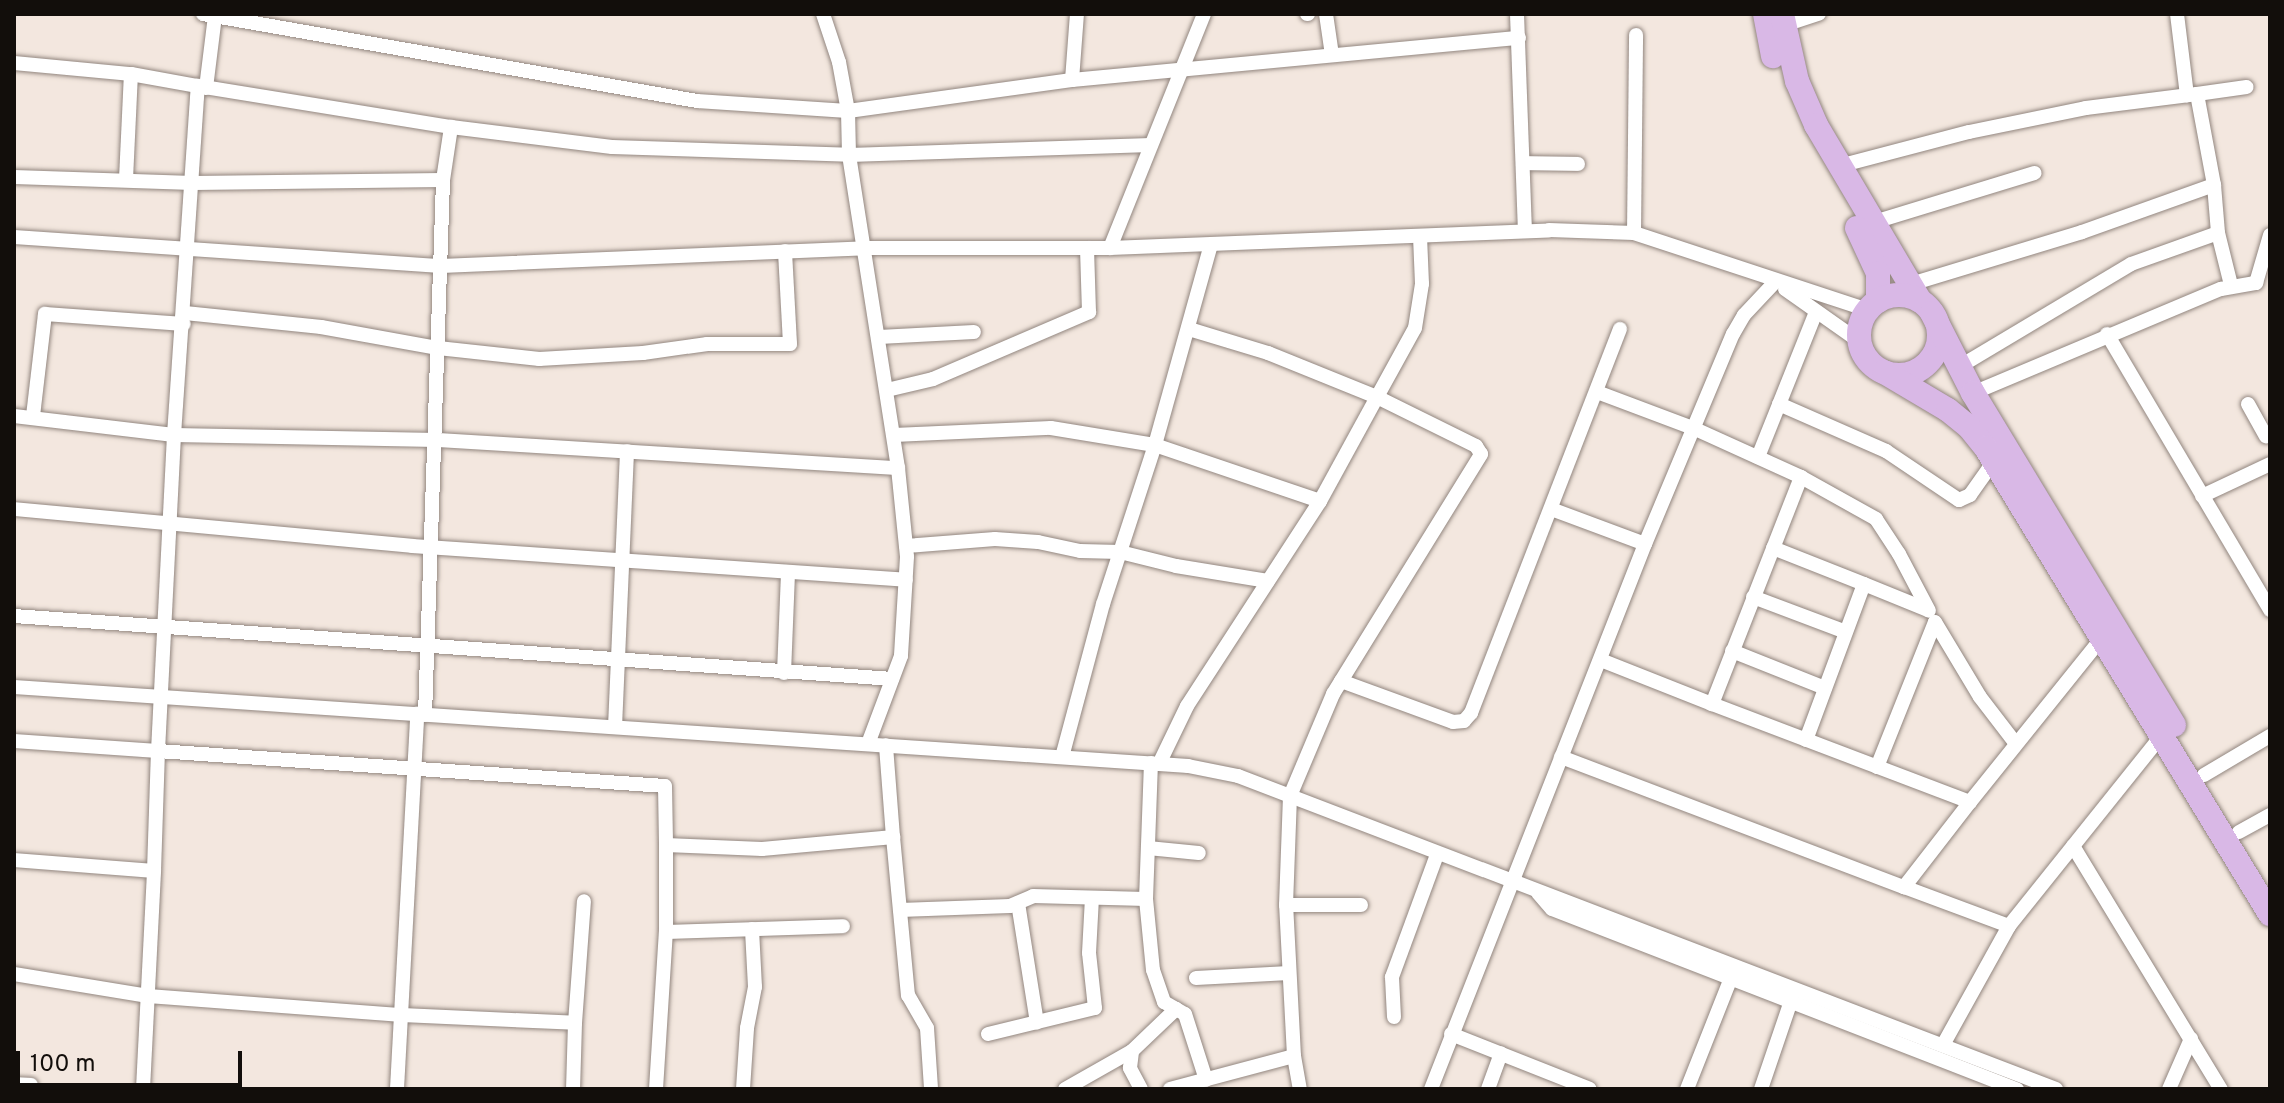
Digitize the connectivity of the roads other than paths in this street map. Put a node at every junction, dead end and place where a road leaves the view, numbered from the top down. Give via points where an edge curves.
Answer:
1 (823, 14) edge
2 (1077, 14) edge
3 (1204, 14) edge
4 (1326, 14) edge
5 (1517, 14) edge
6 (1819, 14) edge
7 (2177, 14) edge
8 (218, 16) edge
9 (1782, 20) edge
10 (1636, 35) dead end
11 (1519, 38) junction
12 (1332, 55) junction
13 (14, 63) edge
14 (1182, 68) junction
15 (131, 74) junction
16 (1072, 80) junction
17 (202, 87) junction
18 (2247, 87) dead end
19 (2192, 94) junction
20 (848, 111) junction
21 (451, 127) junction
22 (1151, 145) junction
23 (849, 155) junction
24 (1523, 163) junction
25 (1578, 164) dead end
26 (1839, 166) junction
27 (2035, 173) dead end
28 (14, 177) edge
29 (126, 179) junction
30 (443, 180) junction
31 (193, 183) junction
32 (2214, 185) junction
33 (1871, 223) junction
34 (1525, 231) junction
35 (1634, 233) junction
36 (2218, 233) junction
37 (2270, 235) edge
38 (14, 237) edge
39 (1420, 237) junction
40 (1211, 245) junction
41 (189, 246) junction
42 (866, 248) junction
43 (1087, 248) junction
44 (1110, 248) junction
45 (785, 251) junction
46 (441, 266) junction
47 (1775, 282) junction
48 (2231, 285) junction
49 (2263, 286) edge
50 (1921, 299) junction
51 (1873, 305) junction
52 (1816, 312) junction
53 (184, 318) junction
54 (1189, 329) junction
55 (1620, 329) dead end
56 (974, 332) dead end
57 (2107, 334) junction
58 (879, 337) junction
59 (1860, 342) junction
60 (438, 348) junction
61 (1959, 367) junction
62 (1884, 372) junction
63 (887, 390) junction
64 (1597, 392) junction
65 (1973, 393) junction
66 (1377, 397) junction
67 (1779, 404) junction
68 (2248, 404) dead end
69 (14, 416) edge
70 (33, 416) junction
71 (1693, 428) junction
72 (174, 435) junction
73 (894, 435) junction
74 (2269, 439) edge
75 (437, 440) junction
76 (1155, 445) junction
77 (627, 451) junction
78 (1758, 457) junction
79 (1994, 461) junction
80 (2270, 464) edge
81 (898, 468) junction
82 (1801, 477) junction
83 (2202, 496) junction
84 (1320, 501) junction
85 (14, 509) edge
86 (1551, 509) junction
87 (172, 522) junction
88 (1645, 544) junction
89 (906, 546) junction
90 (433, 547) junction
91 (1773, 548) junction
92 (1120, 552) junction
93 (623, 560) junction
94 (788, 572) junction
95 (906, 580) junction
96 (1268, 581) junction
97 (1864, 584) junction
98 (1753, 597) junction
99 (2270, 610) edge
100 (14, 616) edge
101 (1931, 616) junction
102 (165, 625) junction
103 (1846, 632) junction
104 (2108, 632) junction
105 (428, 646) junction
106 (1732, 651) junction
107 (618, 659) junction
108 (1601, 660) junction
109 (784, 673) junction
110 (892, 679) junction
111 (1341, 681) junction
112 (14, 687) edge
113 (1825, 688) junction
114 (161, 698) junction
115 (1712, 704) junction
116 (421, 714) junction
117 (615, 727) junction
118 (2161, 736) junction
119 (2270, 736) edge
120 (1806, 740) junction
121 (14, 741) edge
122 (868, 744) junction
123 (2016, 744) junction
124 (886, 745) junction
125 (158, 751) junction
126 (1062, 757) junction
127 (1561, 757) junction
128 (1155, 764) junction
129 (1877, 767) junction
130 (413, 768) junction
131 (2204, 775) junction
132 (1290, 796) junction
133 (1970, 802) junction
134 (2270, 815) edge
135 (2239, 832) junction
136 (893, 837) junction
137 (666, 845) junction
138 (2073, 846) junction
139 (1148, 848) junction
140 (1199, 853) dead end
141 (1437, 855) junction
142 (14, 860) edge
143 (154, 871) junction
144 (2270, 882) edge
145 (1514, 884) junction
146 (1904, 887) junction
147 (1092, 898) junction
148 (1146, 899) junction
149 (584, 901) dead end
150 (1018, 903) junction
151 (1286, 905) junction
152 (1361, 905) dead end
153 (900, 910) junction
154 (2270, 914) edge
155 (843, 926) dead end
156 (2009, 926) junction
157 (752, 929) junction
158 (666, 932) junction
159 (1733, 972) junction
160 (1289, 973) junction
161 (14, 974) edge
162 (1196, 978) dead end
163 (148, 996) junction
164 (1791, 1001) junction
165 (1176, 1009) junction
166 (402, 1015) junction
167 (1394, 1017) dead end
168 (575, 1023) junction
169 (1037, 1023) junction
170 (988, 1034) dead end
171 (1451, 1034) junction
172 (2191, 1039) junction
173 (1943, 1045) junction
174 (1132, 1051) junction
175 (1501, 1053) junction
176 (1294, 1056) junction
177 (1206, 1080) junction
178 (1235, 1082) edge
179 (14, 1084) edge
180 (1560, 1084) edge
181 (31, 1085) dead end
182 (143, 1089) edge
183 (397, 1089) edge
184 (573, 1089) edge
185 (656, 1089) edge
186 (743, 1089) edge
187 (931, 1089) edge
188 (1065, 1089) edge
189 (1141, 1089) edge
190 (1170, 1089) edge
191 (1300, 1089) edge
192 (1431, 1089) edge
193 (1488, 1089) edge
194 (1590, 1089) edge
195 (1687, 1089) edge
196 (1761, 1089) edge
197 (2017, 1089) edge
198 (2056, 1089) edge
199 (2169, 1089) edge
200 (2221, 1089) edge

1 - 20 street
2 - 16 street
3 - 14 street
4 - 12 street
5 - 11 street
6 - 9 street
7 - 19 street
8 - 17 street
8 - 20 street via 697,101
9 - 26 main road via 1797,81
9 - 51 main road via 1787,99 1871,252 1878,273
10 - 35 street
11 - 12 street
11 - 24 street
12 - 14 street
13 - 15 street
14 - 16 street
14 - 22 street
15 - 17 street
15 - 29 street
16 - 20 street
17 - 21 street
17 - 31 street
18 - 19 street
19 - 26 street via 2086,108
19 - 32 street
20 - 23 street
21 - 23 street via 612,147
21 - 30 street
22 - 23 street
22 - 44 street
23 - 42 street
24 - 25 street
24 - 34 street
26 - 33 main road
27 - 33 street
28 - 29 street
29 - 31 street
30 - 31 street
30 - 46 street
31 - 41 street
32 - 36 street
32 - 50 street via 2082,232
33 - 50 main road
34 - 35 street
34 - 39 street
35 - 47 street
36 - 48 street
36 - 61 street via 2131,264
37 - 49 street
38 - 41 street
39 - 40 street
39 - 66 street via 1422,284 1415,328
40 - 44 street
40 - 54 street
41 - 46 street
41 - 53 street
42 - 43 street
42 - 45 street
42 - 58 street
43 - 44 street
43 - 63 street via 1089,312 933,379
45 - 46 street
45 - 60 street via 790,344 707,344 539,359
46 - 60 street
47 - 51 street
47 - 52 street
47 - 71 street via 1733,334
48 - 49 street
48 - 57 street
50 - 51 main road via 1899,295
50 - 61 main road
50 - 62 main road via 1939,337 1930,360 1909,374
51 - 59 main road via 1859,330
52 - 59 street
52 - 67 street
53 - 60 street via 321,327
53 - 70 street via 45,314
53 - 72 street
54 - 66 street via 1268,353
54 - 76 street
55 - 64 street
56 - 58 street
57 - 65 street
57 - 83 street
58 - 63 street
59 - 62 main road via 1873,365
60 - 75 street
61 - 65 main road
62 - 79 main road via 1969,427
63 - 73 street
64 - 71 street
64 - 86 street
65 - 104 main road
66 - 84 street
66 - 111 street via 1476,446 1481,454
67 - 78 street
67 - 79 street via 1886,451 1959,500 1970,495
68 - 74 street
69 - 70 street
70 - 72 street
71 - 78 street
71 - 88 street
72 - 75 street
72 - 87 street
73 - 76 street via 1051,428
73 - 81 street
75 - 77 street
75 - 90 street
76 - 84 street
76 - 92 street
77 - 81 street
77 - 93 street
78 - 82 street
79 - 104 main road
80 - 83 street
81 - 89 street
82 - 91 street
82 - 101 street via 1876,519
83 - 99 street
84 - 96 street
85 - 87 street
86 - 88 street
86 - 111 street via 1464,721 1453,722
87 - 90 street
87 - 102 street
88 - 108 street
89 - 92 street via 995,539
89 - 95 street
90 - 93 street
90 - 105 street
91 - 97 street
91 - 98 street
92 - 96 street
92 - 126 street
93 - 94 street
93 - 107 street
94 - 95 street
94 - 109 street
95 - 110 street via 901,656
96 - 128 street
97 - 101 street
97 - 103 street
98 - 103 street
98 - 106 street
100 - 102 street
101 - 123 street
101 - 129 street
102 - 105 street
102 - 114 street
103 - 113 street
104 - 118 main road
104 - 123 street
104 - 131 main road
105 - 107 street
105 - 116 street
106 - 113 street
106 - 115 street
107 - 109 street
107 - 117 street
108 - 115 street
108 - 127 street
109 - 110 street
110 - 122 street
111 - 132 street
112 - 114 street
113 - 120 street
114 - 116 street
114 - 125 street
115 - 120 street
116 - 117 street
116 - 130 street
117 - 122 street
118 - 138 street
118 - 154 main road
119 - 131 street
120 - 129 street
121 - 125 street
122 - 124 street
123 - 133 street
124 - 126 street
124 - 136 street
125 - 130 street
125 - 143 street
126 - 128 street
127 - 145 street
127 - 146 street
128 - 132 street via 1238,776
128 - 139 street
129 - 133 street
130 - 137 street via 665,786
130 - 166 street
131 - 135 main road
132 - 141 street
132 - 151 street
133 - 146 street
134 - 135 street
135 - 144 main road
136 - 137 street via 762,849
136 - 153 street
137 - 158 street
138 - 156 street
138 - 172 street
139 - 140 street
139 - 148 street
141 - 145 street
141 - 167 street via 1392,977
142 - 143 street
143 - 163 street
145 - 159 street
145 - 171 street
146 - 156 street
147 - 148 street
147 - 150 street via 1033,896
147 - 169 street via 1089,953 1095,1008
148 - 165 street via 1153,970 1164,1002
149 - 168 street
150 - 153 street
150 - 169 street
151 - 152 street
151 - 160 street
153 - 187 street via 908,995 927,1028
155 - 157 street
156 - 173 street
157 - 158 street
157 - 186 street via 755,987
158 - 185 street
159 - 164 street
159 - 173 street
159 - 195 street
160 - 162 street
160 - 176 street
161 - 163 street
163 - 166 street
163 - 182 street
164 - 196 street
164 - 197 street
165 - 174 street
165 - 177 street via 1185,1014
166 - 168 street
166 - 183 street
168 - 184 street
169 - 170 street
171 - 175 street
171 - 192 street
172 - 199 street
172 - 200 street
173 - 198 street
174 - 188 street
174 - 189 street via 1130,1068
175 - 180 street
175 - 193 street
176 - 178 street
176 - 191 street
177 - 178 street
177 - 190 street
179 - 181 street
180 - 194 street

